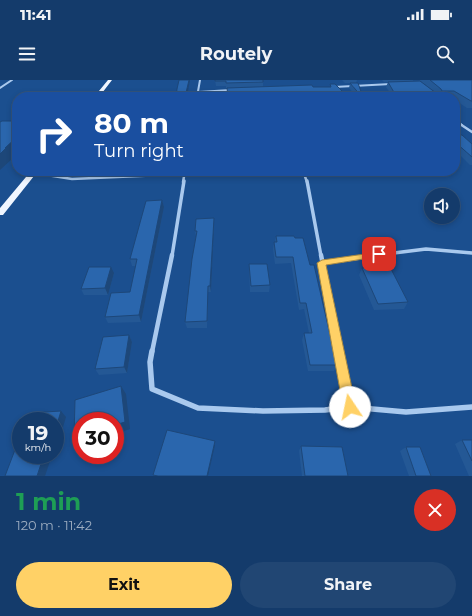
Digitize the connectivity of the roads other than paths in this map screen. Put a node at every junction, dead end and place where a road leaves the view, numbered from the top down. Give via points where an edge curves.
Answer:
1 (12, 80) edge
2 (110, 80) edge
3 (200, 80) edge
4 (395, 84) edge
5 (331, 87) edge
6 (0, 88) edge
7 (236, 90) edge
8 (100, 92) edge
9 (198, 92) joint
10 (460, 124) edge
11 (472, 132) edge
12 (32, 176) edge
13 (56, 176) edge
14 (128, 176) edge
15 (185, 176) edge
16 (305, 176) edge
17 (0, 213) edge
18 (472, 253) edge
19 (322, 263) junction
20 (350, 407) junction
21 (472, 407) edge

1 - 6 street
2 - 8 main road
3 - 9 street
4 - 5 street
7 - 9 street
10 - 11 street
12 - 17 main road
13 - 14 street via 72,179
15 - 20 street via 175,240 150,362 152,390 198,408 263,411
16 - 19 street
18 - 19 street via 426,249
19 - 20 street
20 - 21 street via 406,412

